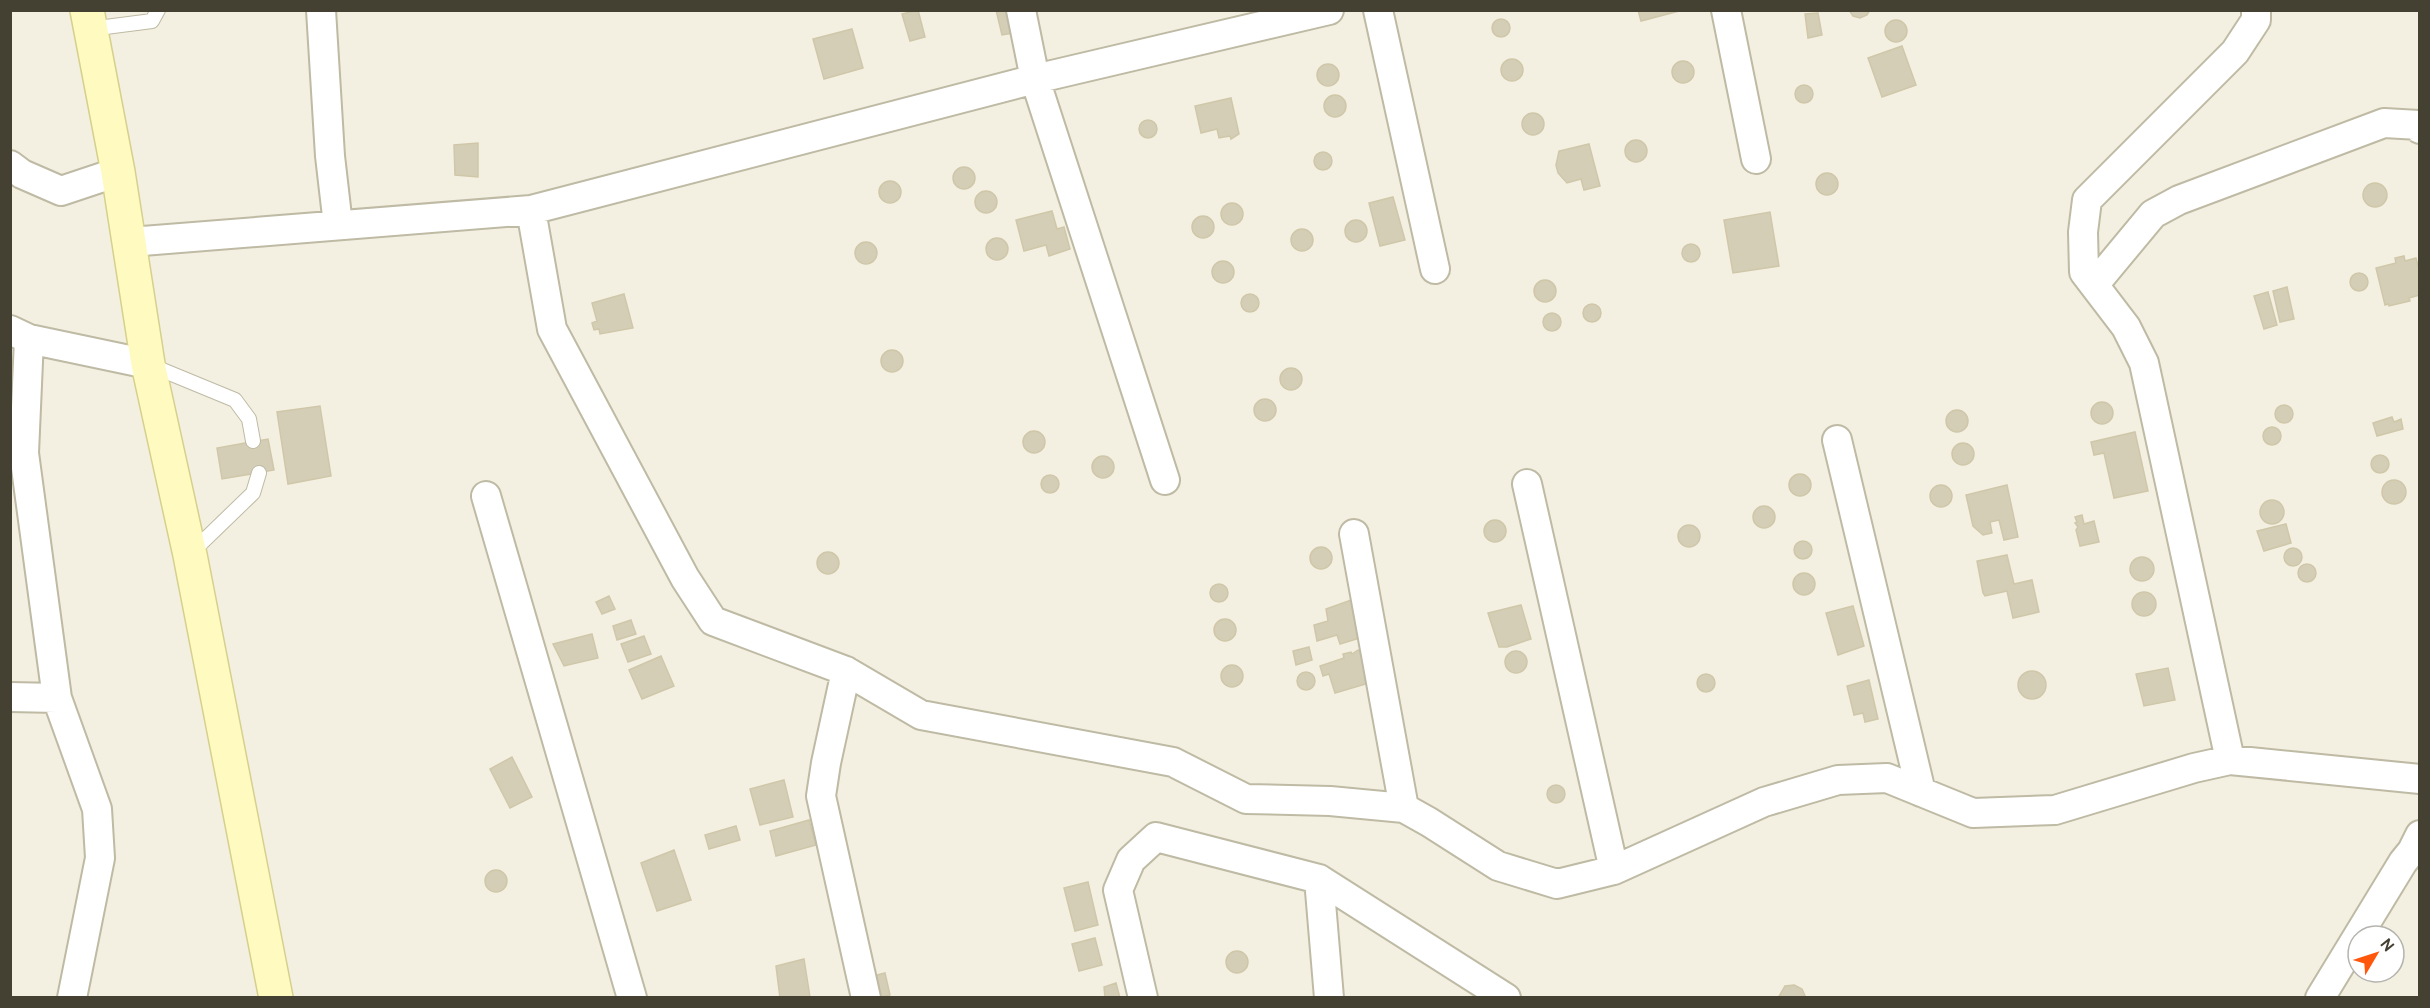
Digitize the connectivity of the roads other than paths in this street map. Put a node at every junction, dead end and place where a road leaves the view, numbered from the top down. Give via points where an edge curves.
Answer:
1 (158, 10) edge
2 (321, 10) edge
3 (1021, 10) edge
4 (1329, 10) edge
5 (1378, 10) edge
6 (1726, 10) edge
7 (2256, 10) edge
8 (89, 20) edge
9 (1035, 79) junction
10 (2420, 129) edge
11 (1756, 159) dead end
12 (10, 165) edge
13 (118, 172) junction
14 (531, 210) junction
15 (338, 225) junction
16 (130, 242) junction
17 (1435, 269) dead end
18 (2094, 285) junction
19 (20, 334) edge
20 (148, 364) junction
21 (1837, 440) dead end
22 (253, 441) dead end
23 (259, 473) dead end
24 (1165, 480) dead end
25 (1527, 484) dead end
26 (486, 496) dead end
27 (1354, 534) dead end
28 (190, 555) junction
29 (846, 671) junction
30 (10, 697) edge
31 (57, 698) junction
32 (2230, 760) junction
33 (2420, 779) edge
34 (1921, 792) junction
35 (1404, 808) junction
36 (2420, 835) edge
37 (1614, 870) junction
38 (1319, 879) junction
39 (72, 998) edge
40 (276, 998) edge
41 (632, 998) edge
42 (866, 998) edge
43 (1143, 998) edge
44 (1329, 998) edge
45 (1506, 998) edge
46 (2320, 998) edge

1 - 8 lane via 152,21
2 - 15 street
3 - 9 street
4 - 9 street
5 - 17 street
6 - 11 street
7 - 18 street via 2256,20 2235,52 2087,200 2084,272
8 - 13 main road
9 - 14 street
9 - 24 street
10 - 18 street via 2419,125 2384,123 2179,200 2153,214
12 - 13 street via 61,191
13 - 16 main road
14 - 15 street
14 - 29 street via 552,329 685,578 713,621
15 - 16 street
16 - 20 main road
18 - 32 street via 2126,327 2144,363
19 - 20 street
19 - 31 street via 24,453
20 - 22 lane via 236,400 249,419
20 - 28 main road
21 - 34 street
23 - 28 lane via 253,493
25 - 37 street
26 - 41 street
27 - 35 street
28 - 40 main road
29 - 35 street via 921,715 1173,762 1246,799
29 - 42 street via 821,796
30 - 31 street
31 - 39 street via 98,809 100,858
32 - 33 street
32 - 34 street via 2055,810 1973,813
34 - 37 street via 1887,778 1827,782 1764,802
35 - 37 street via 1498,866 1557,884
36 - 46 street
38 - 43 street via 1155,837 1131,860 1118,890
38 - 44 street
38 - 45 street

